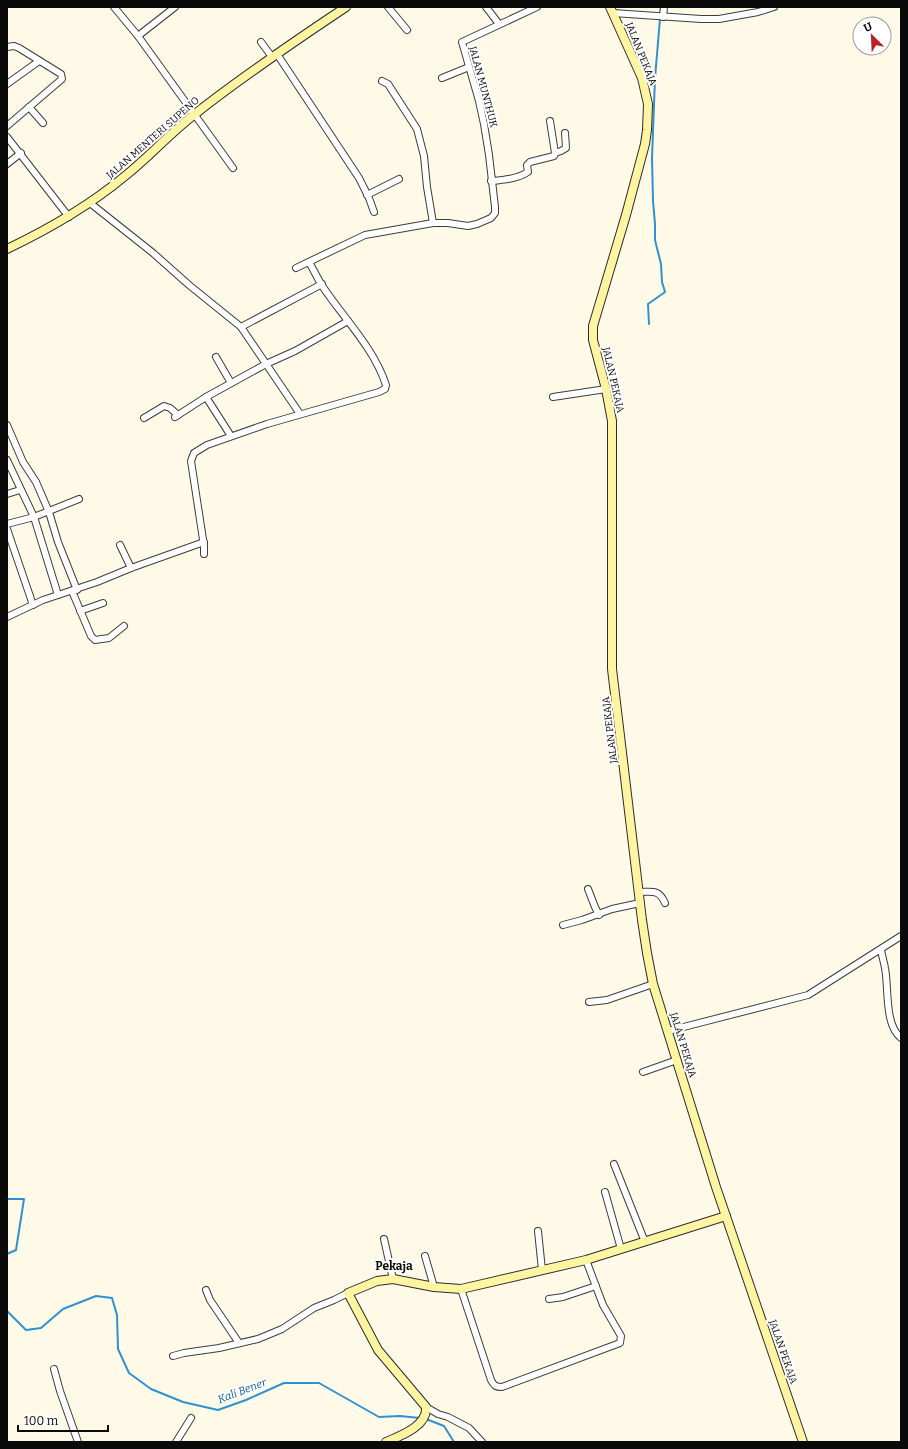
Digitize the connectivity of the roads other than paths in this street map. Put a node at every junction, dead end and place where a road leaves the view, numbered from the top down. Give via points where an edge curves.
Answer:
1 (114, 7) edge
2 (175, 7) edge
3 (346, 7) edge
4 (388, 7) edge
5 (486, 7) edge
6 (518, 7) edge
7 (537, 7) edge
8 (664, 7) edge
9 (774, 7) edge
10 (612, 10) edge
11 (523, 13) junction
12 (661, 17) junction
13 (499, 24) junction
14 (407, 30) dead end
15 (138, 36) junction
16 (261, 42) dead end
17 (7, 48) edge
18 (275, 56) junction
19 (39, 61) junction
20 (469, 68) junction
21 (442, 78) dead end
22 (382, 81) dead end
23 (7, 84) edge
24 (30, 107) junction
25 (195, 114) junction
26 (550, 121) dead end
27 (43, 123) dead end
28 (7, 126) edge
29 (565, 133) dead end
30 (7, 137) edge
31 (21, 153) junction
32 (555, 153) junction
33 (7, 164) edge
34 (233, 168) dead end
35 (399, 179) dead end
36 (492, 181) junction
37 (367, 194) junction
38 (90, 203) junction
39 (374, 212) dead end
40 (69, 217) junction
41 (433, 223) junction
42 (7, 249) edge
43 (309, 262) junction
44 (296, 268) dead end
45 (322, 284) junction
46 (348, 321) junction
47 (241, 327) junction
48 (216, 357) dead end
49 (266, 364) junction
50 (231, 383) junction
51 (606, 389) junction
52 (206, 397) junction
53 (553, 397) dead end
54 (300, 414) junction
55 (144, 418) dead end
56 (7, 425) edge
57 (231, 436) junction
58 (7, 460) edge
59 (20, 490) junction
60 (7, 494) edge
61 (79, 499) dead end
62 (49, 512) junction
63 (34, 517) junction
64 (7, 524) edge
65 (7, 529) edge
66 (204, 542) junction
67 (120, 545) dead end
68 (204, 554) dead end
69 (131, 568) junction
70 (75, 590) junction
71 (58, 595) junction
72 (103, 603) dead end
73 (33, 605) junction
74 (80, 611) junction
75 (8, 614) edge
76 (124, 626) dead end
77 (588, 889) dead end
78 (639, 892) junction
79 (665, 902) dead end
80 (640, 903) junction
81 (599, 915) junction
82 (563, 925) dead end
83 (901, 936) edge
84 (881, 950) junction
85 (653, 984) junction
86 (589, 1002) dead end
87 (668, 1031) junction
88 (901, 1038) edge
89 (677, 1060) junction
90 (642, 1072) dead end
91 (614, 1164) dead end
92 (605, 1192) dead end
93 (726, 1216) junction
94 (538, 1231) dead end
95 (384, 1239) dead end
96 (645, 1242) junction
97 (621, 1249) junction
98 (425, 1256) dead end
99 (586, 1260) junction
100 (542, 1270) junction
101 (394, 1279) junction
102 (434, 1287) junction
103 (594, 1287) junction
104 (461, 1289) junction
105 (206, 1290) dead end
106 (348, 1293) junction
107 (549, 1299) dead end
108 (239, 1343) junction
109 (173, 1356) dead end
110 (54, 1369) dead end
111 (426, 1408) junction
112 (191, 1418) dead end
113 (78, 1442) edge
114 (176, 1442) edge
115 (386, 1442) edge
116 (482, 1442) edge
117 (803, 1442) edge

1 - 15 street
2 - 15 street
3 - 18 street, JALAN MENTERI SUPENO
4 - 14 street
5 - 13 street
6 - 11 street
7 - 11 street, JALAN MUNTHUK
8 - 12 street
9 - 12 street via 719,19
10 - 12 street
10 - 51 street, JALAN PEKAJA via 642,78 648,104 645,144 593,326 593,340
11 - 13 street, JALAN MUNTHUK
13 - 20 street, JALAN MUNTHUK via 462,42
15 - 25 street
16 - 18 street
17 - 19 street via 14,46
18 - 25 street, JALAN MENTERI SUPENO
18 - 37 street via 359,178
19 - 23 street
19 - 24 street via 60,74 62,79
20 - 21 street
20 - 36 street, JALAN MUNTHUK via 484,124
22 - 41 street via 388,84 417,129 424,156
24 - 27 street
24 - 28 street
25 - 34 street
25 - 38 street, JALAN MENTERI SUPENO via 124,178
26 - 32 street
29 - 32 street via 566,148
30 - 31 street
31 - 33 street
31 - 40 street
32 - 36 street via 551,158 528,164 528,172 525,174
35 - 37 street
36 - 41 street, JALAN MUNTHUK via 495,213 491,218 468,226
37 - 39 street
38 - 40 street, JALAN MENTERI SUPENO
38 - 47 street
40 - 42 street, JALAN MENTERI SUPENO
41 - 43 street via 365,235
43 - 44 street
43 - 45 street
45 - 46 street
45 - 47 street
46 - 49 street
46 - 54 street via 378,365 386,385 385,389
47 - 49 street
48 - 50 street
49 - 50 street
49 - 54 street
50 - 52 street
51 - 53 street
51 - 78 street, JALAN PEKAJA via 612,421 612,669
52 - 55 street via 176,416 170,408 164,406
52 - 57 street
54 - 57 street
56 - 62 street
57 - 66 street via 199,449 192,456
58 - 59 street
59 - 60 street
59 - 63 street
61 - 62 street
62 - 63 street
62 - 70 street
63 - 64 street
63 - 71 street
65 - 73 street
66 - 68 street
66 - 69 street
67 - 69 street
69 - 70 street
70 - 71 street
70 - 74 street
71 - 73 street
72 - 74 street
73 - 75 street
74 - 76 street via 95,640 109,638
77 - 81 street
78 - 79 street via 658,893
78 - 80 street, JALAN PEKAJA
80 - 81 street via 612,909
80 - 85 street, JALAN PEKAJA
81 - 82 street
83 - 84 street
84 - 87 street via 808,995
84 - 88 street via 893,1028
85 - 86 street via 607,1000
85 - 87 street, JALAN PEKAJA
87 - 89 street, JALAN PEKAJA
89 - 90 street
89 - 93 street, JALAN PEKAJA
91 - 96 street
92 - 97 street
93 - 96 street
93 - 117 street, JALAN PEKAJA
94 - 100 street
95 - 101 street
96 - 97 street
97 - 99 street
98 - 102 street
99 - 100 street
99 - 103 street
100 - 104 street
101 - 102 street
101 - 106 street via 377,1281
102 - 104 street
103 - 104 street via 621,1336 620,1343 502,1387 497,1387 491,1380
103 - 107 street
105 - 108 street
106 - 108 street via 314,1308 282,1329
106 - 111 street via 378,1350
108 - 109 street
110 - 113 street
111 - 115 street via 417,1427
111 - 116 street via 469,1428
112 - 114 street

